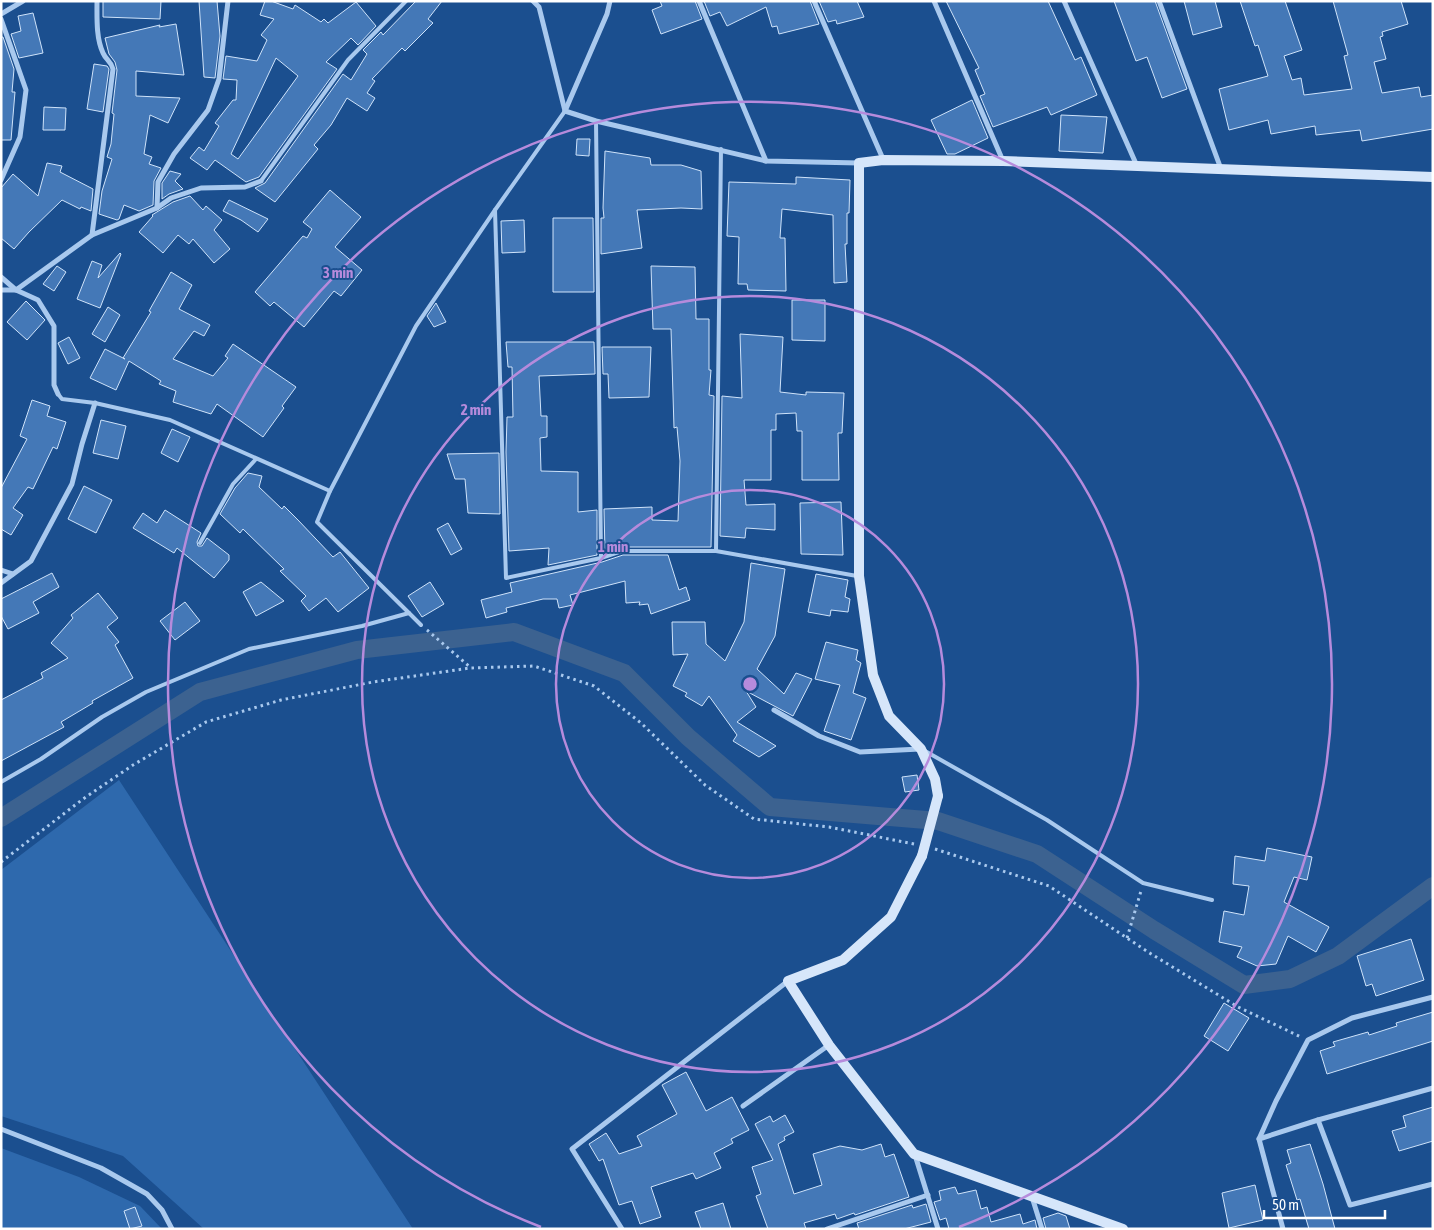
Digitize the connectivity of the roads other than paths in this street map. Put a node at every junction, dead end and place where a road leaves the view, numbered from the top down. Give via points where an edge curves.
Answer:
1 (23, 1) edge
2 (97, 1) edge
3 (228, 1) edge
4 (406, 1) edge
5 (533, 1) edge
6 (542, 1) edge
7 (610, 1) edge
8 (699, 1) edge
9 (814, 1) edge
10 (934, 1) edge
11 (1064, 1) edge
12 (1160, 1) edge
13 (539, 7) junction
14 (1, 14) edge
15 (1, 19) edge
16 (565, 111) junction
17 (596, 121) junction
18 (721, 149) junction
19 (883, 160) junction
20 (766, 161) junction
21 (1003, 161) junction
22 (859, 163) junction
23 (1137, 166) junction
24 (1221, 169) junction
25 (1433, 177) edge
26 (1, 180) edge
27 (261, 181) joint
28 (157, 208) junction
29 (495, 210) junction
30 (92, 235) junction
31 (1, 277) edge
32 (1, 290) edge
33 (16, 290) junction
34 (58, 394) joint
35 (95, 403) junction
36 (256, 459) junction
37 (330, 492) junction
38 (200, 543) dead end
39 (716, 551) junction
40 (601, 558) junction
41 (1, 570) edge
42 (13, 574) junction
43 (859, 576) junction
44 (1, 583) edge
45 (409, 613) junction
46 (421, 625) road end
47 (774, 710) dead end
48 (921, 749) junction
49 (1, 782) edge
50 (1212, 900) dead end
51 (788, 980) junction
52 (1433, 996) edge
53 (829, 1045) junction
54 (1433, 1088) edge
55 (743, 1106) dead end
56 (1318, 1120) junction
57 (1, 1129) edge
58 (1259, 1139) junction
59 (914, 1154) junction
60 (1433, 1184) edge
61 (928, 1195) junction
62 (1032, 1196) junction
63 (172, 1229) edge
64 (622, 1229) edge
65 (827, 1229) edge
66 (938, 1229) edge
67 (1042, 1229) edge
68 (1123, 1229) edge
69 (1283, 1229) edge

1 - 14 street
2 - 30 street via 98,39 103,55 113,69
3 - 28 street via 219,79 208,110 174,154 158,182
4 - 27 lane via 348,60
5 - 13 street
6 - 13 street
7 - 16 street
8 - 20 street
9 - 19 street
10 - 21 street
11 - 23 street
12 - 24 street
13 - 16 street
15 - 26 street via 26,90 20,137
16 - 17 street
16 - 29 lane
17 - 18 street
17 - 40 lane
18 - 20 street
18 - 39 lane
19 - 21 street
19 - 22 street
20 - 22 street
21 - 23 street
22 - 43 street
23 - 24 street
24 - 25 street
27 - 28 street via 245,187 201,188 170,198
28 - 30 street
29 - 37 lane via 416,326
29 - 40 lane via 506,578
30 - 33 street
31 - 33 street
32 - 33 street
33 - 34 street via 38,300 54,326 54,385
34 - 35 lane via 62,399
35 - 36 lane via 170,420
35 - 42 street via 72,484 31,561
36 - 37 lane
36 - 38 lane via 233,484
37 - 45 lane via 317,522
39 - 40 lane via 622,551
39 - 43 lane
41 - 42 street
42 - 44 street
43 - 48 street via 873,674 889,716
45 - 46 lane
45 - 49 lane via 249,649 146,692
47 - 48 street via 819,736 860,752
48 - 50 lane via 1047,820 1143,883
48 - 51 street, bridge via 936,779 938,796 923,850 890,917 843,960
51 - 53 street
51 - 64 street via 572,1149
52 - 58 street via 1352,1018 1308,1040
53 - 55 street
53 - 59 street
54 - 56 street
56 - 58 street
56 - 60 street via 1350,1205
57 - 63 street via 101,1168 147,1194 162,1210
58 - 69 street
59 - 61 street
59 - 62 street
61 - 65 street
61 - 66 street
62 - 67 street
62 - 68 street

